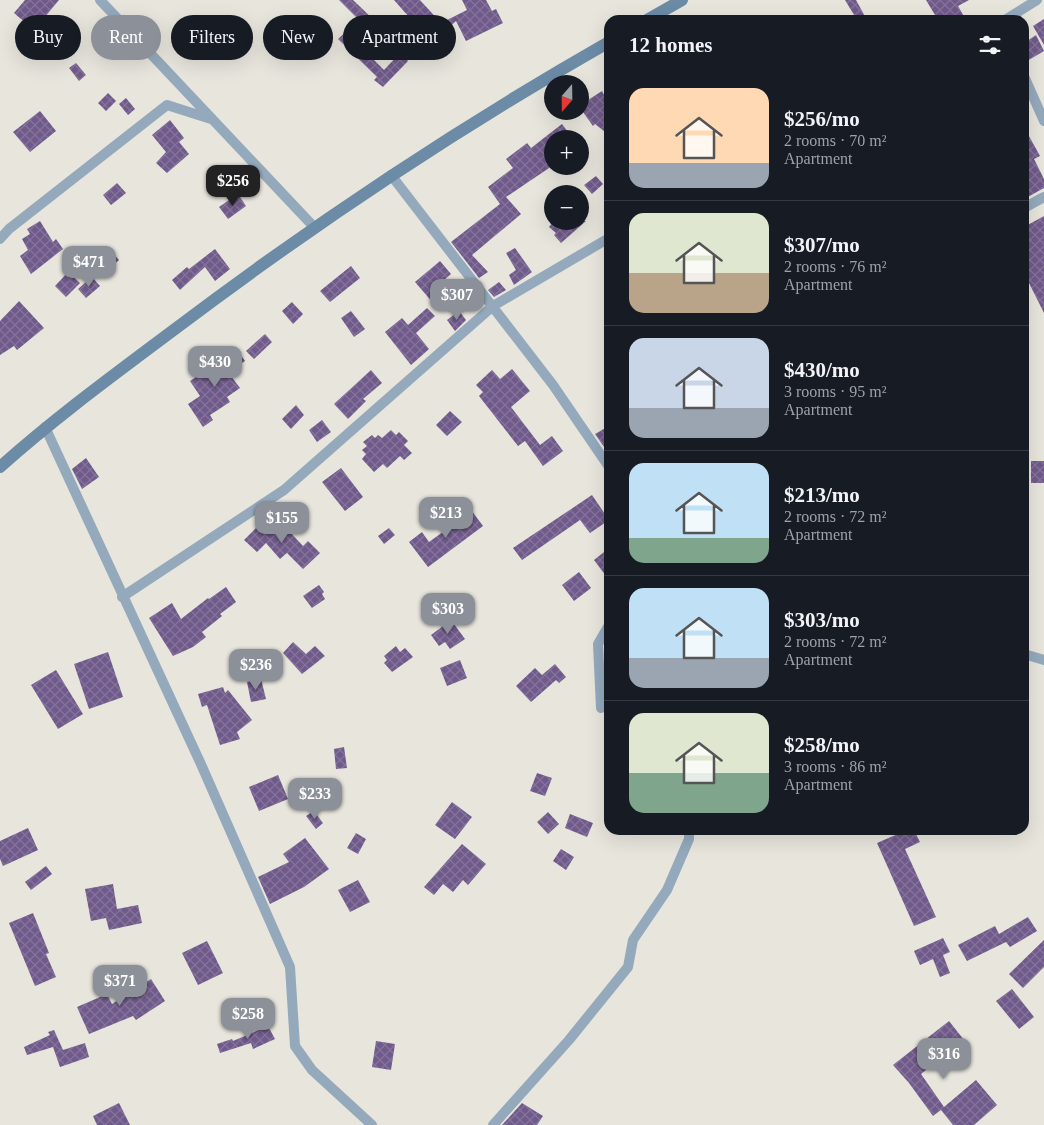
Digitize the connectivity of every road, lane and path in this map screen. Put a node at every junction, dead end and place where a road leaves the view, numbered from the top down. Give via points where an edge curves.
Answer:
1 (100, 0) edge
2 (682, 0) edge
3 (1037, 0) edge
4 (656, 15) edge
5 (1013, 15) edge
6 (604, 45) edge
7 (1029, 87) edge
8 (212, 120) junction
9 (1044, 121) edge
10 (391, 175) junction
11 (1044, 197) edge
12 (1029, 205) edge
13 (314, 227) junction
14 (0, 239) edge
15 (604, 241) edge
16 (493, 306) junction
17 (44, 427) junction
18 (604, 461) edge
19 (0, 467) edge
20 (122, 597) junction
21 (604, 634) edge
22 (1029, 656) edge
23 (1044, 660) edge
24 (602, 708) dead end
25 (689, 835) edge
26 (372, 1125) edge
27 (493, 1125) edge

1 - 8 street
2 - 4 main road
3 - 5 street
6 - 10 main road
7 - 9 street
8 - 13 street
8 - 14 street via 167,105
10 - 13 main road
10 - 16 street
11 - 12 street
13 - 17 main road
15 - 16 street
16 - 18 street via 553,385
16 - 20 street via 284,490
17 - 19 main road
17 - 20 street
20 - 26 street via 200,762 290,967 295,1046 312,1070
21 - 24 street via 598,644
22 - 23 street
25 - 27 street via 667,890 633,940 628,966

